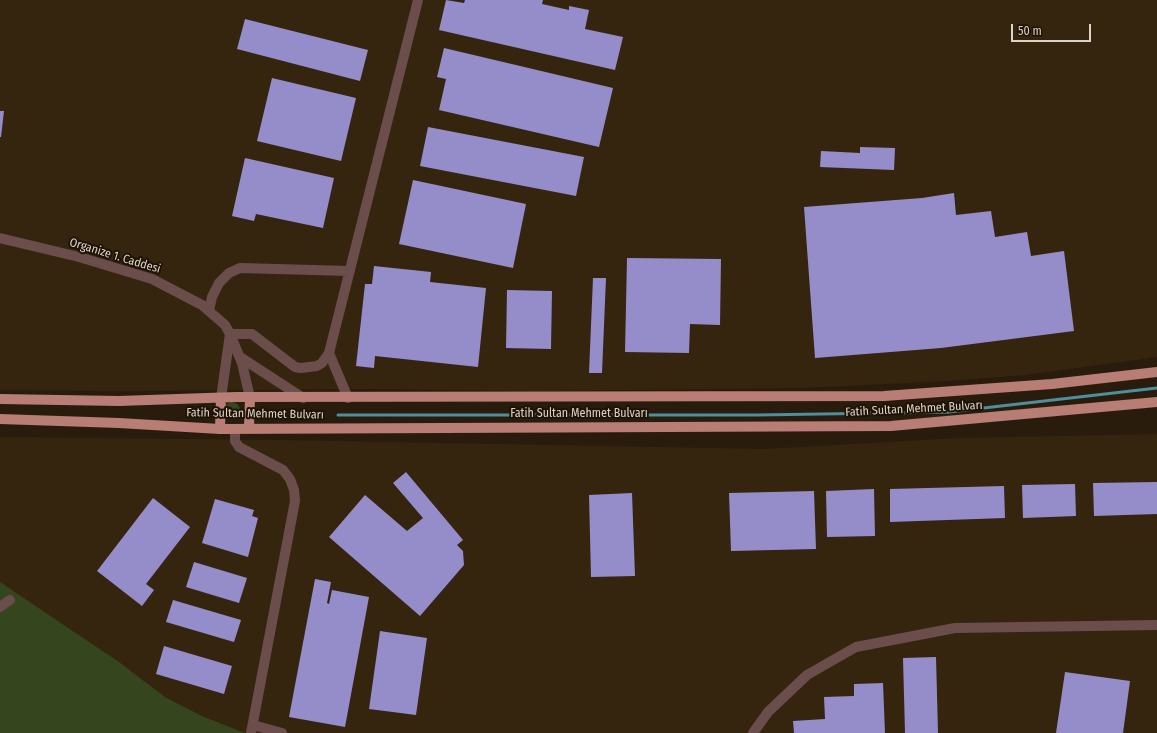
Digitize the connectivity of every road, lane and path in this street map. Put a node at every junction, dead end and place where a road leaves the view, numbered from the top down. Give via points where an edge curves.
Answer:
1 (418, 0) edge
2 (0, 238) edge
3 (350, 271) junction
4 (209, 311) junction
5 (230, 334) junction
6 (329, 353) junction
7 (240, 357) junction
8 (1157, 372) edge
9 (0, 398) edge
10 (221, 398) junction
11 (250, 398) junction
12 (303, 398) junction
13 (348, 398) junction
14 (1157, 402) edge
15 (0, 420) edge
16 (249, 428) junction
17 (220, 429) junction
18 (235, 429) junction
19 (10, 600) dead end
20 (0, 607) edge
21 (1157, 625) edge
22 (252, 729) edge
23 (282, 733) edge
24 (753, 733) edge

1 - 3 street
2 - 4 street, Organize 1. Caddesi via 79,257 152,279 202,304
3 - 4 street via 240,268 229,273 219,283
3 - 6 street
4 - 5 street, Organize 1. Caddesi
5 - 6 street via 252,334 295,367 317,366
5 - 7 street, Organize 1. Caddesi
5 - 10 street
6 - 13 street
7 - 11 street, Organize 1. Caddesi
7 - 12 street
8 - 13 main road, Fatih Sultan Mehmet Bulvarı via 1052,384 884,396
9 - 10 main road, Fatih Sultan Mehmet Bulvarı via 119,402
10 - 11 main road, Fatih Sultan Mehmet Bulvarı
10 - 17 main road
11 - 12 main road, Fatih Sultan Mehmet Bulvarı
11 - 16 main road
12 - 13 main road, Fatih Sultan Mehmet Bulvarı
14 - 16 main road, Fatih Sultan Mehmet Bulvarı via 891,426
15 - 17 main road, Fatih Sultan Mehmet Bulvarı
16 - 18 main road, Fatih Sultan Mehmet Bulvarı
17 - 18 main road, Fatih Sultan Mehmet Bulvarı
18 - 22 street via 235,441 239,447 284,470 294,490 295,502
19 - 20 street
21 - 24 street via 955,628 856,647 807,674 768,712
22 - 23 street

